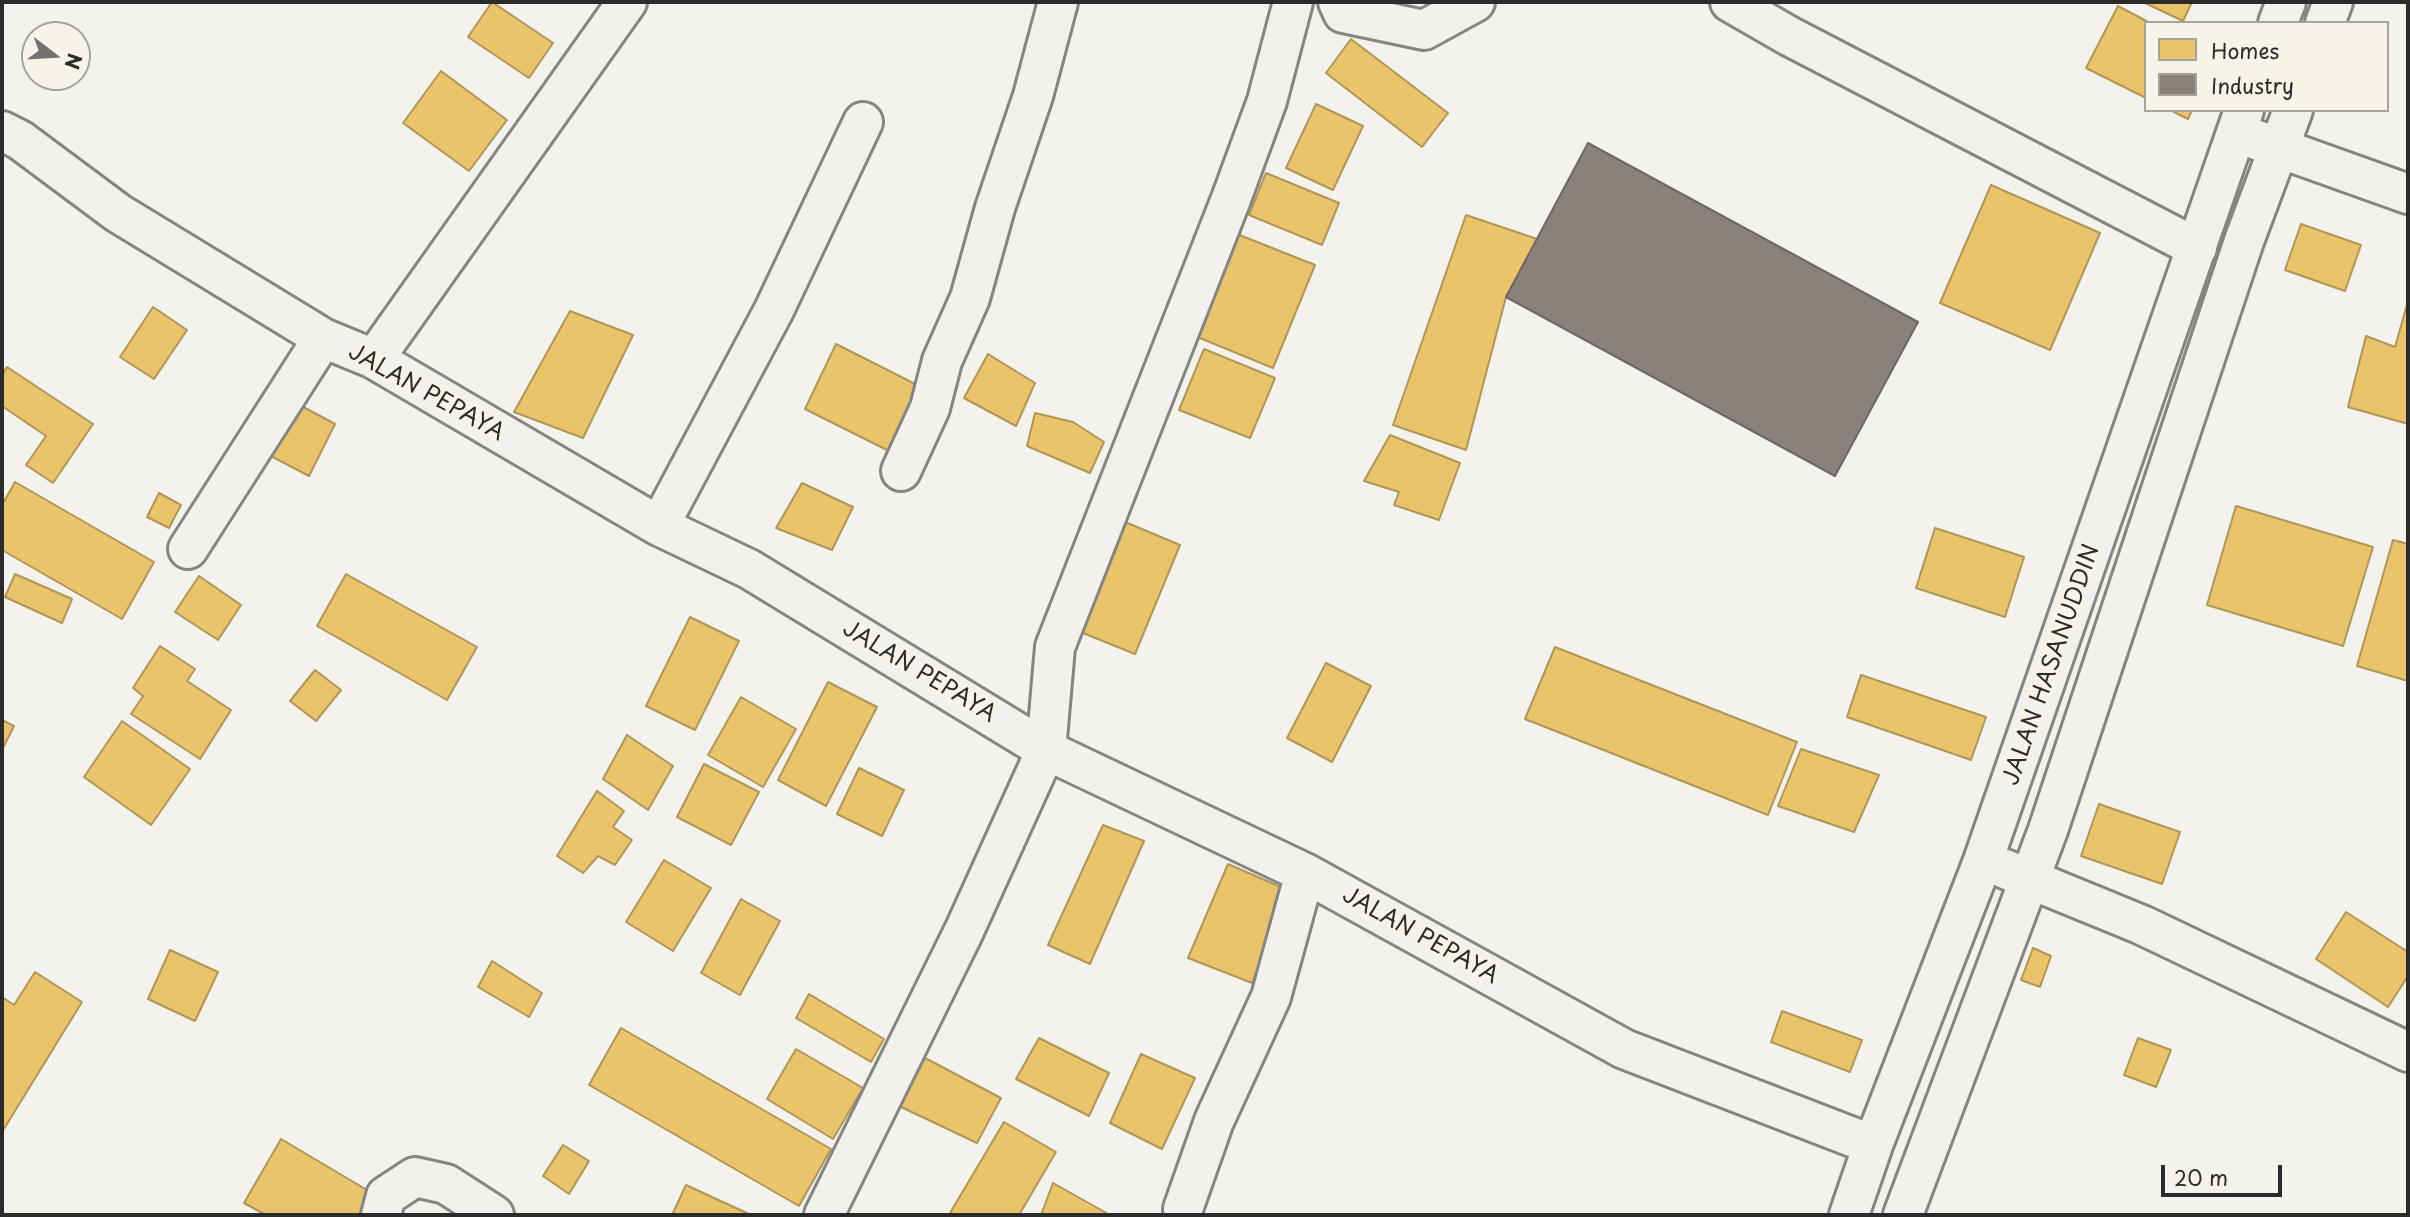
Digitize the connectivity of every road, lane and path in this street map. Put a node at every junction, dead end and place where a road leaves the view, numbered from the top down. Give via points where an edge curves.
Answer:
1 (627, 2) edge
2 (1058, 2) edge
3 (1293, 2) edge
4 (1338, 2) edge
5 (1475, 2) edge
6 (1730, 2) edge
7 (2286, 2) edge
8 (2333, 2) edge
9 (2279, 21) edge
10 (2326, 21) edge
11 (2292, 112) edge
12 (2240, 121) edge
13 (863, 122) dead end
14 (2, 131) edge
15 (2279, 148) junction
16 (2408, 194) edge
17 (2197, 248) junction
18 (323, 338) junction
19 (374, 359) junction
20 (901, 471) dead end
21 (659, 526) junction
22 (188, 549) dead end
23 (1046, 750) junction
24 (1983, 861) junction
25 (1305, 873) junction
26 (2029, 879) junction
27 (2408, 1052) edge
28 (1872, 1145) junction
29 (1183, 1209) dead end
30 (382, 1215) edge
31 (494, 1215) edge
32 (824, 1215) edge
33 (1849, 1215) edge
34 (1903, 1215) edge

1 - 19 street
2 - 20 street via 970,298 942,361 930,408
3 - 23 street via 1267,100 1231,200 1055,647
4 - 5 street via 1343,13 1424,30
6 - 17 street
7 - 9 street
8 - 10 street
11 - 15 street, JALAN HASANUDDIN
12 - 15 street
12 - 17 street, JALAN HASANUDDIN
13 - 21 street via 774,310
14 - 18 street, JALAN PEPAYA via 118,213
15 - 16 street
15 - 26 street, JALAN HASANUDDIN
17 - 24 street, JALAN HASANUDDIN
18 - 19 street, JALAN PEPAYA
18 - 22 street
19 - 21 street, JALAN PEPAYA
21 - 23 street, JALAN PEPAYA via 749,569
23 - 25 street, JALAN PEPAYA
23 - 32 street via 964,931
24 - 26 street
24 - 28 street, JALAN HASANUDDIN
25 - 28 street, JALAN PEPAYA via 1624,1049
25 - 29 street via 1271,997 1214,1121
26 - 27 street via 2142,925
26 - 34 street, JALAN HASANUDDIN
28 - 33 street, JALAN HASANUDDIN
30 - 31 street via 386,1196 415,1177 446,1184

